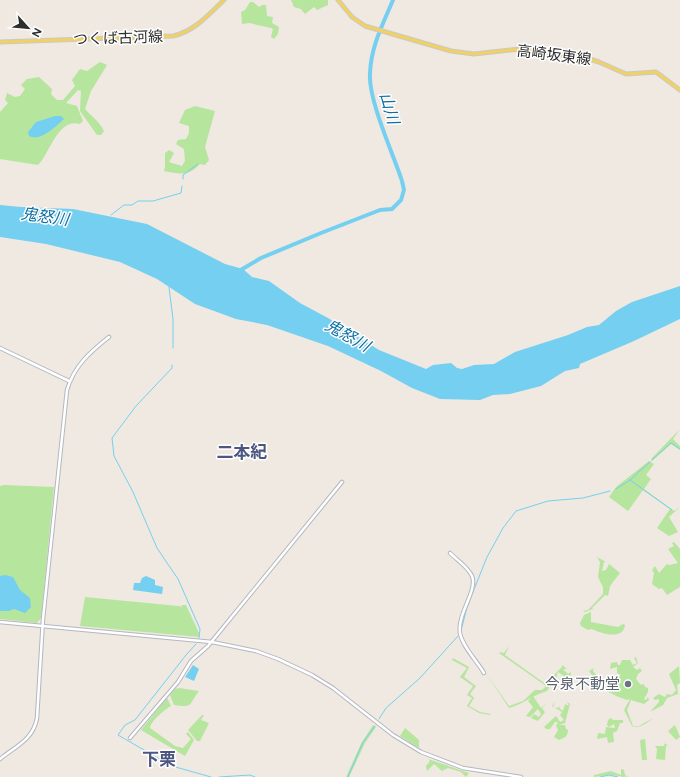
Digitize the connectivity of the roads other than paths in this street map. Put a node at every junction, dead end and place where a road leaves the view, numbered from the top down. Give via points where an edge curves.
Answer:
1 (224, 0) edge
2 (338, 0) edge
3 (0, 42) edge
4 (680, 90) edge
5 (109, 337) dead end
6 (0, 348) edge
7 (69, 381) junction
8 (342, 482) dead end
9 (450, 554) dead end
10 (0, 622) edge
11 (42, 627) junction
12 (212, 642) junction
13 (484, 672) dead end
14 (130, 738) dead end
15 (0, 759) edge
16 (521, 777) edge

1 - 3 main road, つくば古河線 via 198,24 173,36
2 - 4 main road, 高崎坂東線 via 356,20 376,30 466,54 520,49 588,58 626,74 656,72
5 - 7 street via 85,357
6 - 7 street
7 - 11 street
8 - 12 street
9 - 13 street via 473,578 473,587 462,614 460,632 463,641
10 - 11 street
11 - 12 street
11 - 15 street via 36,724 33,732 23,743
12 - 14 street via 191,661 178,682
12 - 16 street via 256,651 312,675 333,688 393,735 428,755 463,768

